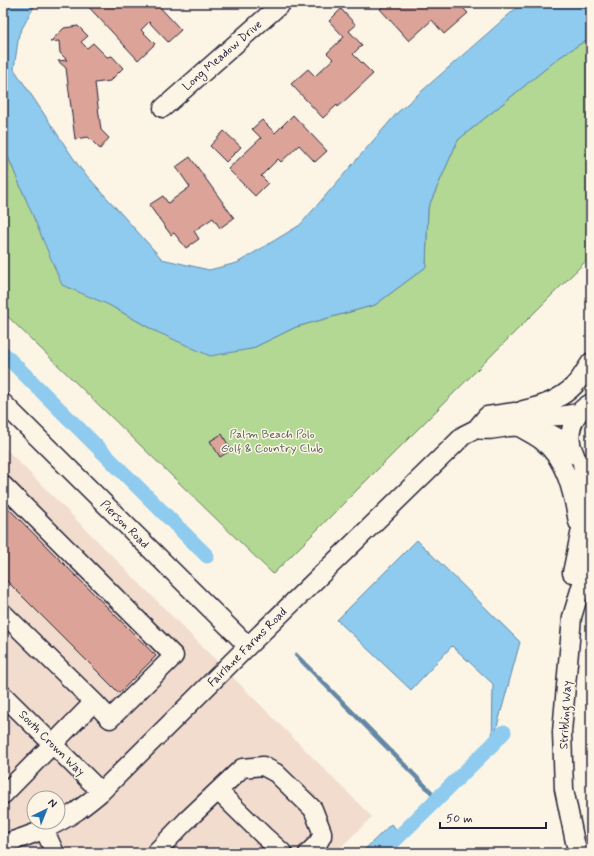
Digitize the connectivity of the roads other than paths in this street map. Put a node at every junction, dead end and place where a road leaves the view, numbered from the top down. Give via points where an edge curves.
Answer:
1 (282, 3) edge
2 (163, 108) dead end
3 (591, 362) edge
4 (3, 403) edge
5 (585, 408) edge
6 (517, 419) junction
7 (572, 447) junction
8 (586, 467) edge
9 (3, 485) edge
10 (585, 536) edge
11 (3, 613) edge
12 (248, 646) junction
13 (3, 695) edge
14 (94, 702) junction
15 (53, 744) junction
16 (6, 786) edge
17 (218, 791) junction
18 (101, 792) junction
19 (66, 817) edge
20 (42, 830) edge
21 (44, 830) edge
22 (3, 844) edge
23 (55, 853) edge
24 (155, 853) edge
25 (283, 853) edge
26 (308, 853) edge
27 (579, 853) edge

1 - 2 street, Long Meadow Drive
3 - 6 street via 570,389
4 - 12 street, Pierson Road
5 - 6 street, Fairlane Farms Road via 560,416
5 - 7 street via 572,425
6 - 7 street, Fairlane Farms Road via 557,436
6 - 10 street via 542,440 563,467
6 - 12 street, Fairlane Farms Road via 509,427 488,431 476,429 460,439
7 - 8 street via 578,460
8 - 10 street, Stribling Way
9 - 14 street via 174,656 110,719
10 - 27 street, Stribling Way via 584,577 572,617 562,732 564,789
11 - 14 street
12 - 18 street, Fairlane Farms Road
13 - 15 street, South Crown Way
14 - 15 street
15 - 16 street
15 - 18 street, South Crown Way
17 - 24 street
17 - 25 street
17 - 26 street via 242,768 263,766 276,773 313,809 322,836
18 - 19 street, Fairlane Farms Road
20 - 22 street, Fairlane Farms Road
21 - 23 street

